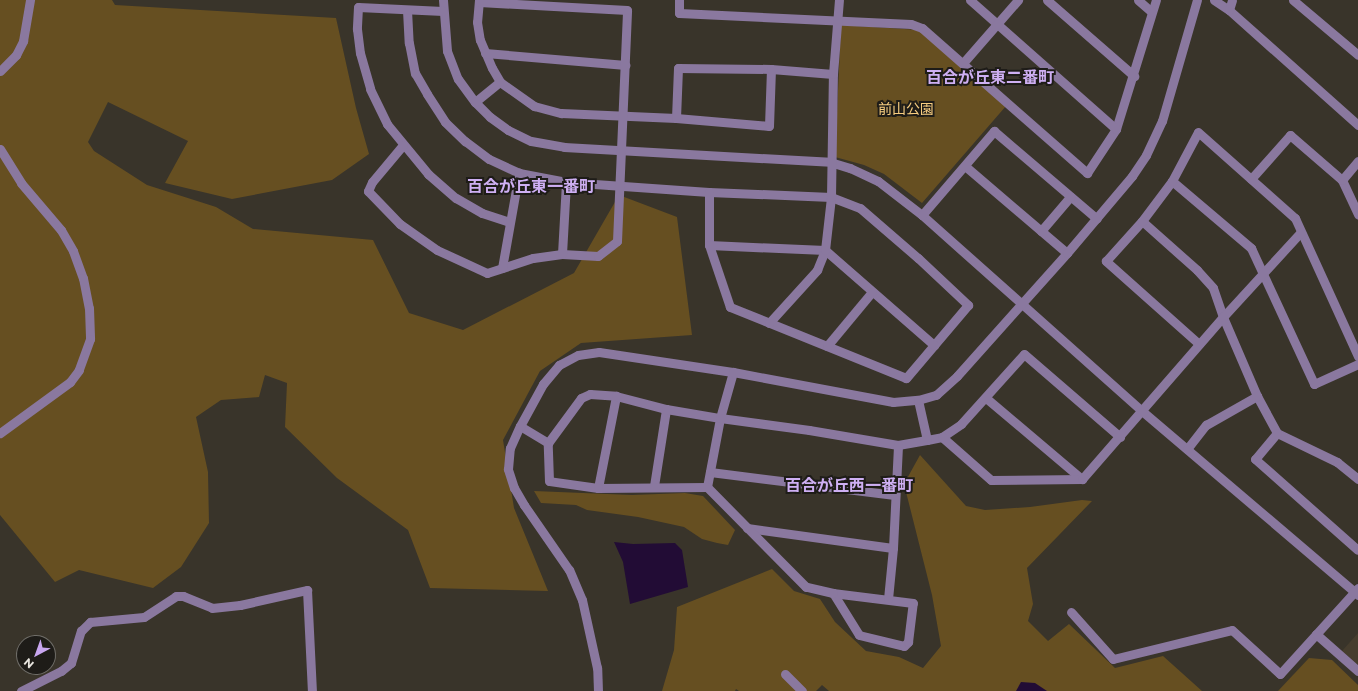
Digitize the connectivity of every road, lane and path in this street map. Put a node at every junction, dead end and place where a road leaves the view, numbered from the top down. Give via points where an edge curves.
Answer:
1 (30, 0) edge
2 (443, 0) edge
3 (679, 0) edge
4 (839, 0) edge
5 (970, 0) edge
6 (1018, 0) edge
7 (1047, 0) edge
8 (1138, 0) edge
9 (1156, 0) edge
10 (1197, 0) edge
11 (1214, 0) edge
12 (1232, 0) edge
13 (1293, 0) edge
14 (479, 1) edge
15 (407, 10) junction
16 (1228, 10) junction
17 (443, 11) junction
18 (1152, 12) junction
19 (838, 20) junction
20 (998, 23) junction
21 (485, 53) junction
22 (1358, 55) edge
23 (963, 63) junction
24 (625, 65) junction
25 (771, 69) junction
26 (0, 71) edge
27 (833, 74) junction
28 (1134, 76) junction
29 (500, 82) junction
30 (475, 102) junction
31 (623, 115) junction
32 (676, 118) junction
33 (1358, 126) edge
34 (1116, 129) junction
35 (403, 145) junction
36 (622, 149) junction
37 (0, 150) edge
38 (1358, 161) edge
39 (830, 162) junction
40 (965, 166) junction
41 (519, 173) junction
42 (1251, 179) junction
43 (1342, 180) junction
44 (1172, 181) junction
45 (566, 182) junction
46 (620, 184) junction
47 (709, 192) junction
48 (831, 197) junction
49 (1070, 197) junction
50 (922, 215) junction
51 (1358, 215) edge
52 (1097, 219) junction
53 (1142, 221) junction
54 (509, 222) junction
55 (1041, 231) junction
56 (1301, 232) junction
57 (709, 245) junction
58 (825, 250) junction
59 (1068, 253) junction
60 (562, 254) junction
61 (502, 268) junction
62 (1262, 274) junction
63 (872, 292) junction
64 (1021, 303) junction
65 (1223, 317) junction
66 (769, 323) junction
67 (1200, 344) junction
68 (934, 345) junction
69 (826, 346) junction
70 (1358, 356) edge
71 (1358, 364) edge
72 (733, 372) junction
73 (616, 396) junction
74 (1257, 396) junction
75 (986, 398) junction
76 (918, 400) junction
77 (666, 409) junction
78 (1142, 411) junction
79 (720, 418) junction
80 (520, 426) junction
81 (0, 433) edge
82 (1277, 433) junction
83 (942, 437) junction
84 (1120, 437) junction
85 (927, 440) junction
86 (548, 443) junction
87 (898, 444) junction
88 (1187, 449) junction
89 (710, 472) junction
90 (1082, 479) junction
91 (1358, 479) edge
92 (654, 486) junction
93 (707, 487) junction
94 (598, 488) junction
95 (896, 495) junction
96 (747, 528) junction
97 (893, 548) junction
98 (1358, 550) edge
99 (1357, 592) edge
100 (833, 593) junction
101 (888, 599) junction
102 (1071, 612) dead end
103 (1316, 634) junction
104 (1358, 671) edge
105 (785, 674) dead end
106 (23, 691) edge
107 (312, 691) edge
108 (598, 691) edge
109 (802, 691) edge

1 - 26 street via 23,41 16,55
2 - 17 street
3 - 19 street via 679,14
4 - 19 street
5 - 20 street
6 - 20 street
7 - 28 street
8 - 18 street
9 - 18 street
10 - 52 street via 1162,121 1146,155
11 - 16 street
12 - 16 street
13 - 22 street
14 - 21 street via 476,22
14 - 24 street via 627,10
15 - 17 street
15 - 35 street via 358,8 357,29 370,89 387,124
15 - 41 street via 409,43 415,73 445,122 465,142 489,159
16 - 33 street
17 - 30 street via 447,51 458,79
18 - 28 street
19 - 23 street via 911,24 922,28
19 - 27 street
20 - 23 street
20 - 34 street
21 - 24 street
21 - 29 street
23 - 34 street via 1087,173
24 - 31 street
25 - 27 street
25 - 32 street via 678,68
25 - 32 street via 769,126
27 - 39 street
28 - 34 street
29 - 30 street
29 - 31 street via 534,106 541,108 561,113
30 - 36 street via 508,130 531,141 564,147
31 - 32 street
31 - 36 street
35 - 54 street via 428,174 456,198 482,213
35 - 61 street via 372,182 368,191 400,224 437,250 487,273
36 - 39 street
36 - 46 street
37 - 81 street via 21,183 61,230 73,251 83,278 89,308 90,339 79,370 70,382
38 - 43 street
39 - 48 street
39 - 50 street via 878,181
40 - 49 street via 994,131
40 - 50 street
40 - 55 street
41 - 45 street
41 - 54 street
42 - 43 street via 1290,135
42 - 44 street via 1198,132
42 - 56 street via 1295,218
43 - 51 street
44 - 53 street
44 - 62 street via 1251,248
45 - 46 street
45 - 60 street
46 - 47 street
46 - 60 street via 617,241 598,256
47 - 48 street
47 - 57 street
48 - 58 street
48 - 68 street via 860,208 969,304
49 - 52 street
49 - 55 street
50 - 64 street via 992,281
52 - 59 street
53 - 65 street via 1198,270 1213,288
53 - 67 street via 1106,261
54 - 61 street
55 - 59 street
56 - 62 street
56 - 70 street
57 - 58 street
57 - 66 street via 730,307
58 - 63 street
58 - 66 street via 817,270
59 - 64 street
60 - 61 street via 534,258
62 - 65 street
62 - 71 street via 1314,384
63 - 68 street
63 - 69 street
64 - 76 street via 957,376 936,395
64 - 78 street
65 - 67 street
65 - 74 street
66 - 69 street
67 - 78 street
68 - 69 street via 906,378
72 - 76 street via 893,402
72 - 79 street
72 - 80 street via 622,354 599,352 578,355 559,365 543,384
73 - 77 street
73 - 86 street via 590,394 581,398
73 - 94 street
74 - 82 street
74 - 88 street via 1206,426
75 - 83 street via 961,424
75 - 84 street via 1024,354
75 - 90 street
76 - 85 street
77 - 79 street
77 - 92 street
78 - 84 street
78 - 88 street
79 - 87 street
79 - 89 street
80 - 86 street
80 - 108 street via 510,448 508,469 517,494 569,570 582,600 597,668
82 - 91 street via 1337,462
82 - 98 street via 1255,459
83 - 85 street
83 - 90 street via 991,480
84 - 90 street
85 - 87 street
86 - 94 street via 549,481
87 - 95 street
88 - 99 street
89 - 93 street
89 - 95 street
92 - 93 street
92 - 94 street
93 - 96 street
95 - 97 street
96 - 97 street
96 - 100 street via 806,587
97 - 101 street
99 - 103 street
100 - 101 street
100 - 101 street via 859,635 904,646 908,642 913,603
102 - 103 street via 1113,659 1232,630 1280,674
103 - 104 street
105 - 109 street
106 - 107 street via 61,671 70,663 81,631 90,622 144,617 176,596 183,596 212,608 240,606 307,590

